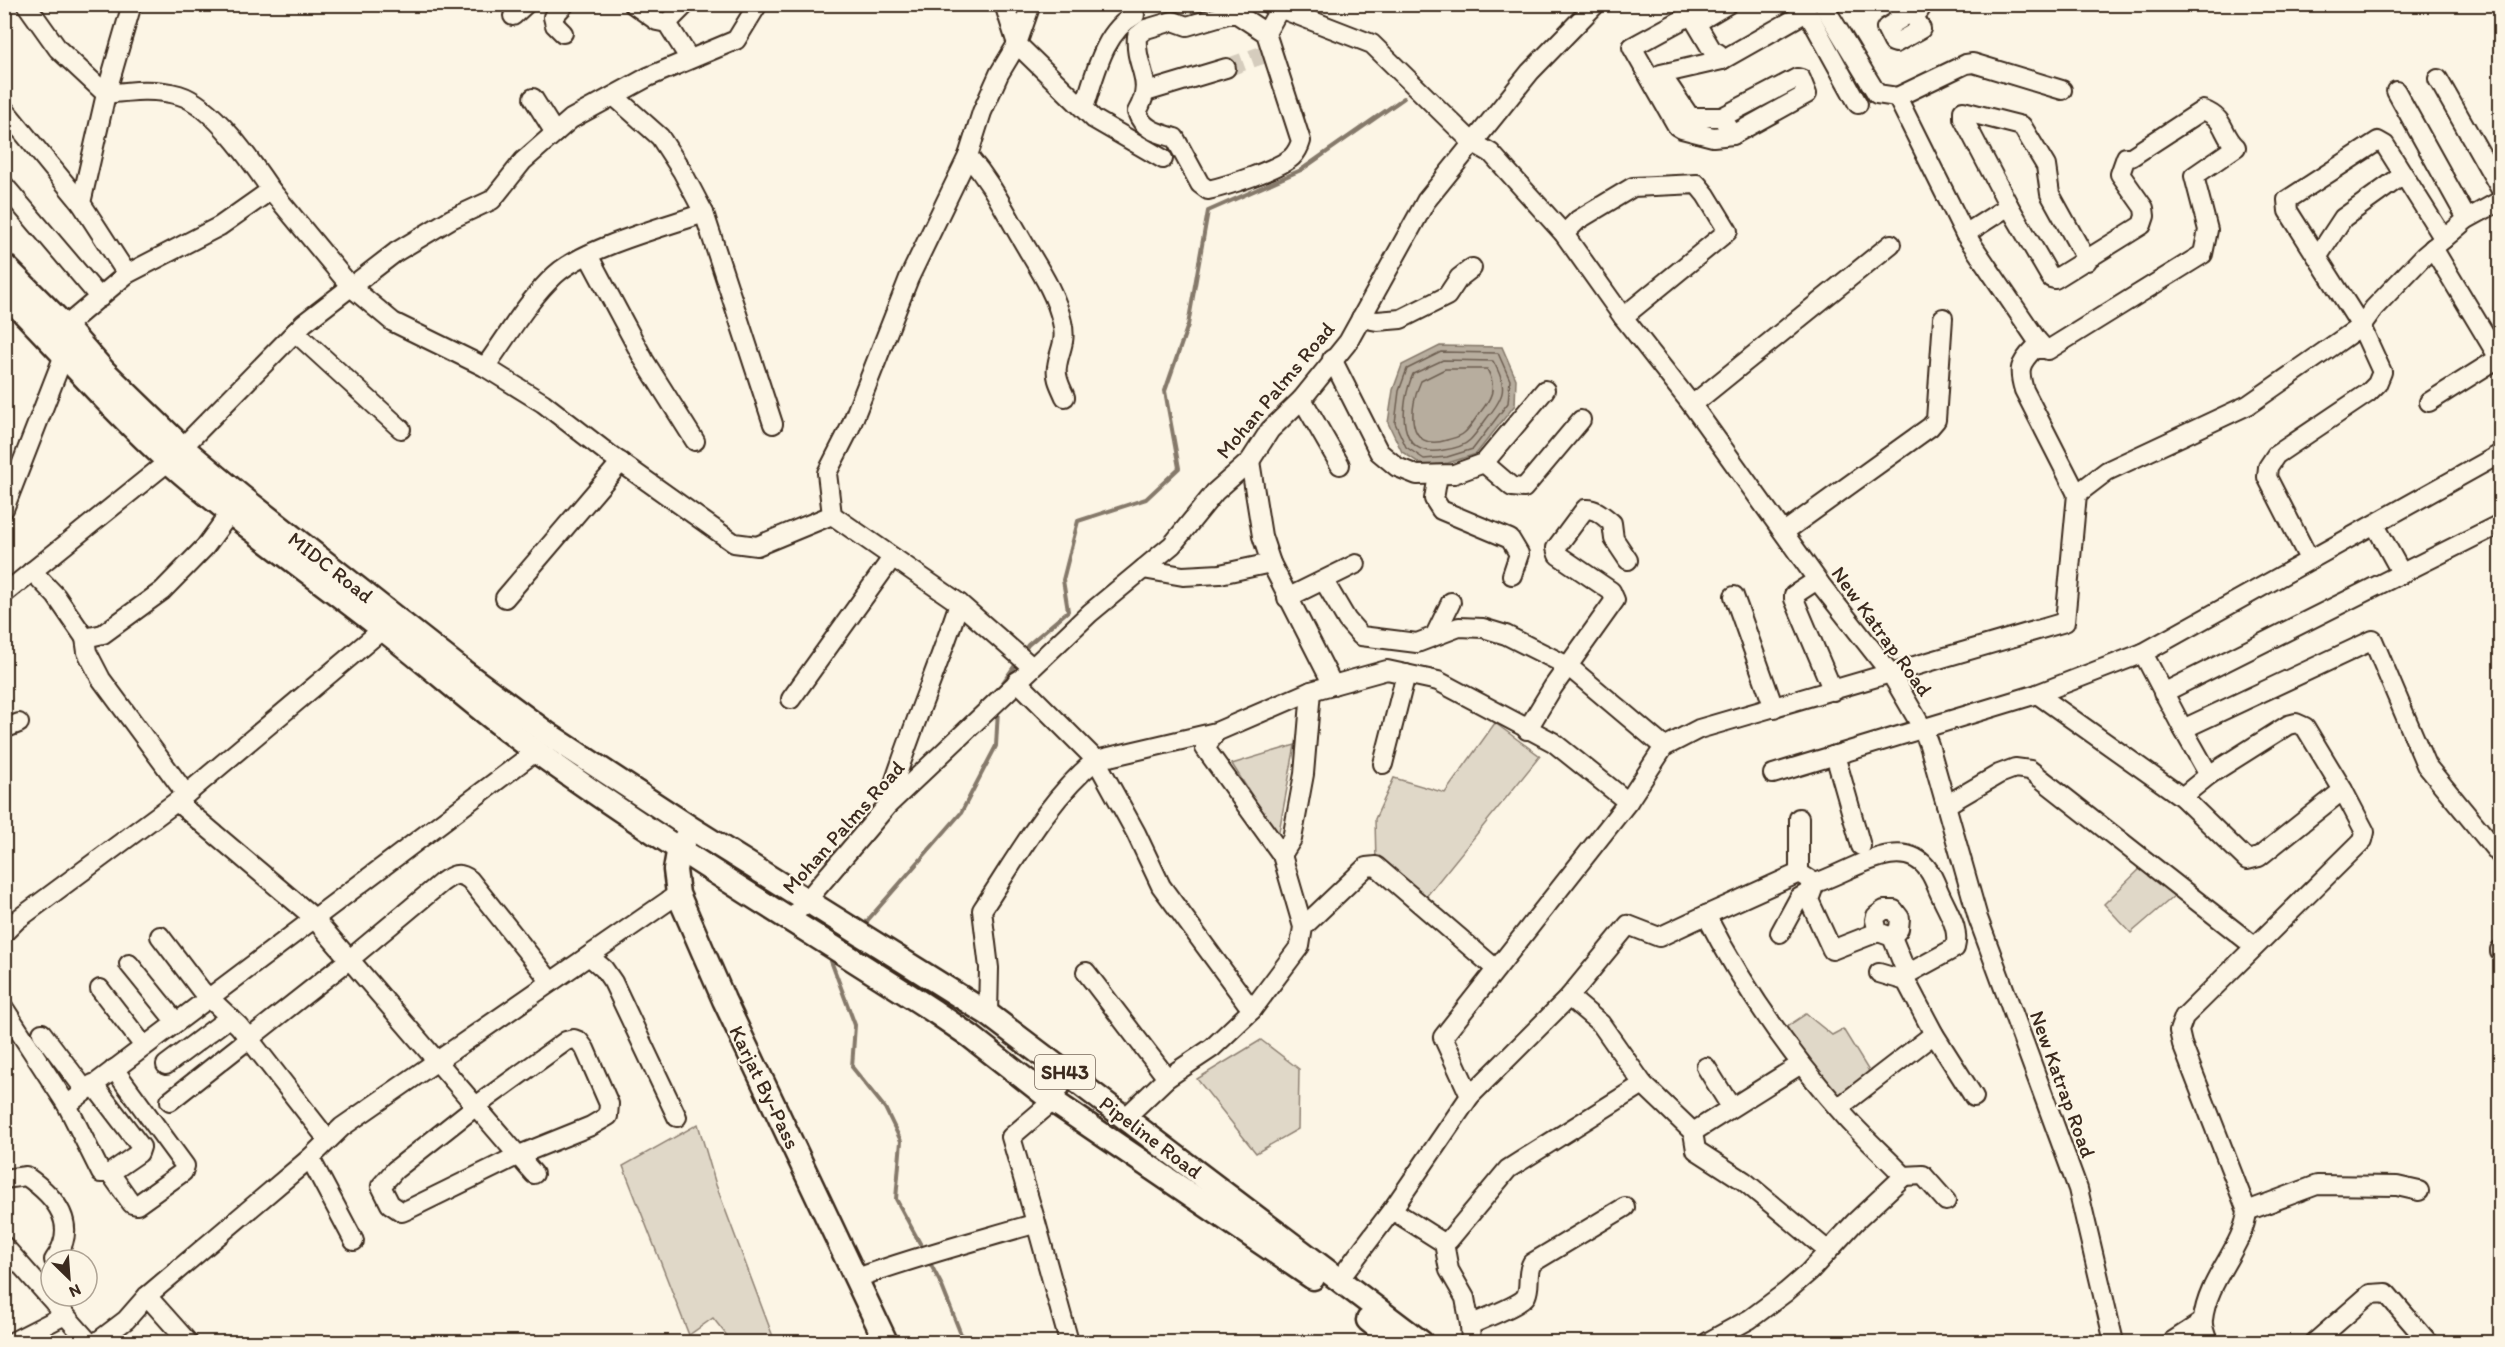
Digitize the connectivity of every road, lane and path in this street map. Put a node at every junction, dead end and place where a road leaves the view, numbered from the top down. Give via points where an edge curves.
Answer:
1 (26, 4) edge
2 (132, 4) edge
3 (566, 4) edge
4 (633, 4) edge
5 (687, 4) edge
6 (758, 4) edge
7 (1004, 4) edge
8 (1030, 4) edge
9 (1596, 4) edge
10 (1728, 4) edge
11 (1896, 4) edge
12 (1918, 4) edge
13 (1274, 6) edge
14 (1813, 9) edge
15 (1696, 14) edge
16 (1135, 15) dead end
17 (667, 23) junction
18 (563, 33) dead end
19 (1266, 33) junction
20 (1017, 44) junction
21 (689, 58) junction
22 (1722, 60) junction
23 (1226, 68) tunnel mouth
24 (2438, 79) dead end
25 (2062, 90) dead end
26 (2396, 91) dead end
27 (1146, 92) junction
28 (106, 94) junction
29 (614, 96) junction
30 (1897, 97) junction
31 (533, 98) dead end
32 (1858, 104) dead end
33 (1084, 108) junction
34 (4, 110) edge
35 (1722, 117) junction
36 (555, 133) junction
37 (1733, 135) junction
38 (1472, 142) junction
39 (968, 156) junction
40 (1163, 159) dead end
41 (2403, 175) junction
42 (4, 185) edge
43 (2500, 188) edge
44 (271, 190) junction
45 (2500, 201) edge
46 (2007, 202) junction
47 (81, 203) junction
48 (704, 213) junction
49 (2467, 219) junction
50 (1963, 229) junction
51 (1564, 234) junction
52 (1891, 244) dead end
53 (2439, 244) junction
54 (588, 255) junction
55 (2318, 256) junction
56 (2087, 261) junction
57 (4, 265) edge
58 (1472, 268) dead end
59 (127, 274) junction
60 (351, 287) junction
61 (4, 293) edge
62 (100, 298) junction
63 (1623, 317) junction
64 (1361, 318) junction
65 (1943, 318) dead end
66 (2361, 326) junction
67 (295, 332) junction
68 (60, 340) junction
69 (2045, 349) junction
70 (1332, 359) junction
71 (485, 367) junction
72 (1545, 390) dead end
73 (1065, 397) dead end
74 (1302, 399) junction
75 (2429, 402) dead end
76 (1692, 405) junction
77 (1581, 420) dead end
78 (773, 424) dead end
79 (401, 429) dead end
80 (695, 441) dead end
81 (175, 454) junction
82 (2500, 454) edge
83 (1250, 460) junction
84 (621, 462) junction
85 (1485, 463) junction
86 (1340, 465) dead end
87 (1438, 475) junction
88 (2077, 494) junction
89 (5, 507) edge
90 (230, 513) junction
91 (832, 515) junction
92 (2500, 524) edge
93 (2374, 525) junction
94 (1784, 532) junction
95 (892, 558) junction
96 (2309, 559) junction
97 (1628, 560) dead end
98 (1271, 563) junction
99 (1356, 564) dead end
100 (1143, 569) junction
101 (32, 571) junction
102 (2402, 574) junction
103 (1512, 575) dead end
104 (1817, 580) junction
105 (1324, 581) junction
106 (4, 594) edge
107 (1734, 596) dead end
108 (505, 598) dead end
109 (1287, 598) junction
110 (1451, 602) dead end
111 (959, 603) junction
112 (383, 629) junction
113 (1435, 635) junction
114 (85, 638) junction
115 (2143, 653) junction
116 (1028, 663) junction
117 (1568, 666) junction
118 (1406, 674) junction
119 (1891, 674) junction
120 (1014, 683) junction
121 (1333, 685) junction
122 (1311, 691) junction
123 (1833, 691) junction
124 (2163, 693) junction
125 (2037, 694) junction
126 (791, 699) dead end
127 (1774, 708) junction
128 (1923, 729) junction
129 (2183, 729) junction
130 (1527, 730) junction
131 (1216, 732) junction
132 (1664, 747) junction
133 (535, 752) junction
134 (1835, 755) junction
135 (1096, 760) junction
136 (1383, 764) dead end
137 (1773, 774) dead end
138 (2209, 775) junction
139 (2343, 790) junction
140 (183, 797) junction
141 (2182, 797) junction
142 (1628, 802) junction
143 (1946, 805) junction
144 (886, 807) junction
145 (1799, 818) dead end
146 (691, 828) junction
147 (1861, 846) dead end
148 (679, 847) junction
149 (1282, 855) junction
150 (2500, 855) edge
151 (1808, 882) junction
152 (678, 894) junction
153 (806, 898) junction
154 (1706, 915) junction
155 (313, 917) junction
156 (790, 920) junction
157 (1303, 927) junction
158 (4, 933) edge
159 (1780, 933) dead end
160 (160, 936) dead end
161 (2254, 946) junction
162 (589, 956) junction
163 (350, 959) junction
164 (129, 964) dead end
165 (1496, 969) junction
166 (1086, 972) dead end
167 (1879, 973) dead end
168 (551, 982) junction
169 (100, 989) dead end
170 (1569, 996) junction
171 (202, 1007) junction
172 (4, 1008) edge
173 (1252, 1010) junction
174 (988, 1014) junction
175 (226, 1020) junction
176 (176, 1027) junction
177 (42, 1033) dead end
178 (1934, 1034) junction
179 (249, 1040) junction
180 (156, 1051) junction
181 (438, 1061) junction
182 (1801, 1065) junction
183 (1706, 1067) dead end
184 (114, 1069) junction
185 (1067, 1073) junction
186 (1167, 1078) junction
187 (1643, 1084) junction
188 (89, 1087) junction
189 (1470, 1096) junction
190 (1974, 1097) dead end
191 (170, 1101) dead end
192 (1053, 1101) junction
193 (67, 1105) junction
194 (476, 1106) junction
195 (1731, 1107) junction
196 (1838, 1108) junction
197 (677, 1117) dead end
198 (1126, 1117) junction
199 (1693, 1132) junction
200 (328, 1140) junction
201 (519, 1155) junction
202 (310, 1158) junction
203 (110, 1173) junction
204 (534, 1174) dead end
205 (1904, 1176) junction
206 (4, 1179) edge
207 (2419, 1191) dead end
208 (1946, 1201) dead end
209 (1625, 1207) dead end
210 (1392, 1209) junction
211 (2247, 1211) junction
212 (1035, 1219) junction
213 (354, 1241) dead end
214 (1444, 1243) junction
215 (4, 1246) edge
216 (62, 1248) edge
217 (1828, 1251) junction
218 (39, 1275) edge
219 (857, 1278) junction
220 (34, 1280) junction
221 (1339, 1280) junction
222 (143, 1300) junction
223 (65, 1315) junction
224 (2202, 1322) junction
225 (1470, 1334) edge
226 (12, 1342) edge
227 (89, 1342) edge
228 (97, 1342) edge
229 (176, 1342) edge
230 (188, 1342) edge
231 (886, 1342) edge
232 (1069, 1342) edge
233 (1395, 1342) edge
234 (1421, 1342) edge
235 (1708, 1342) edge
236 (2114, 1342) edge
237 (2171, 1342) edge
238 (2208, 1342) edge
239 (2315, 1342) edge
240 (2428, 1342) edge

1 - 28 street via 57,49
2 - 28 street
3 - 18 street via 553,17
4 - 17 street via 657,21
5 - 17 street
6 - 21 street via 736,40
7 - 20 street
8 - 20 street
9 - 38 street, Mohan Palms Road via 1530,72
10 - 15 street
11 - 12 street via 1902,18 1886,28 1896,43 1920,29 1914,16 1920,10
13 - 19 street
13 - 38 street, New Katrap Road via 1372,44
14 - 22 street
14 - 30 street via 1874,93
14 - 32 street
15 - 22 street via 1712,50
15 - 37 street via 1633,48 1679,128 1713,137
16 - 33 street via 1114,31
17 - 21 street
19 - 27 street via 1237,14 1187,26 1173,21 1146,29 1137,36 1136,47
19 - 27 street via 1267,53 1301,141 1298,151 1284,163 1208,190 1200,184 1175,138 1141,123 1137,112
20 - 33 street
20 - 39 street via 991,93
21 - 29 street
22 - 35 street via 1661,74 1689,117
23 - 27 street
24 - 43 street
25 - 30 street via 1973,63
26 - 49 street
28 - 44 street via 145,90 181,95 212,116 243,150
28 - 47 street
29 - 36 street via 571,119
29 - 48 street via 660,137
30 - 50 street
31 - 36 street
33 - 40 street via 1094,120
34 - 47 street
35 - 37 street
35 - 37 street via 1801,79 1807,94
36 - 60 street via 523,161 492,200 396,252
38 - 51 street, New Katrap Road via 1491,153
38 - 64 street, Mohan Palms Road via 1426,201
39 - 73 street via 1000,198 1051,292 1063,323 1057,372
39 - 91 street via 909,278 864,395 827,473
41 - 53 street
41 - 55 street via 2343,218
41 - 55 street via 2385,145 2378,141 2292,195 2287,200 2288,211
42 - 62 street
44 - 59 street via 220,226
44 - 60 street
45 - 49 street
46 - 50 street
46 - 56 street via 2053,279
46 - 56 street via 1963,118 1963,111 2022,126 2046,166 2050,194
47 - 59 street
48 - 54 street
48 - 78 street
49 - 53 street
50 - 69 street
51 - 63 street, New Katrap Road
51 - 63 street via 1578,220 1633,187 1697,184 1706,195 1728,231
52 - 76 street
53 - 66 street
53 - 75 street via 2499,358
54 - 71 street via 554,276
54 - 80 street via 644,360
55 - 66 street
56 - 69 street via 2142,225 2144,208 2120,174 2126,157 2203,110 2215,114 2236,147 2194,176 2208,230 2202,254
57 - 68 main road, MIDC Road
58 - 64 street via 1447,296 1401,319
59 - 62 street
60 - 67 street
60 - 71 street via 393,322
61 - 68 main road, MIDC Road
62 - 68 street
63 - 76 street, New Katrap Road
64 - 70 street, Mohan Palms Road via 1348,342
65 - 94 street via 1936,420
66 - 88 street via 2248,405 2108,471
66 - 96 street via 2382,372 2378,384 2276,455 2268,467 2267,477
67 - 79 street
67 - 81 street
68 - 81 main road, MIDC Road via 91,386
68 - 89 street
69 - 88 street via 2034,349 2022,361 2019,376
70 - 74 street, Mohan Palms Road
70 - 87 street via 1379,452 1396,467 1417,475
71 - 84 street via 543,403
72 - 85 street
74 - 83 street, Mohan Palms Road via 1270,430
74 - 86 street
76 - 94 street, New Katrap Road
77 - 85 street via 1524,488 1512,487
81 - 90 main road, MIDC Road
81 - 101 street
81 - 146 main road, MIDC Road via 251,505 548,734
82 - 93 street
83 - 98 street via 1262,536
83 - 100 street, Mohan Palms Road via 1215,492 1172,545
84 - 91 street via 734,543 757,546
84 - 108 street
85 - 87 street
87 - 103 street via 1434,499 1441,510 1510,539 1516,546 1519,554
88 - 119 street via 2066,622
90 - 112 main road, MIDC Road
90 - 114 street via 205,547 162,591 103,634
91 - 95 street
92 - 102 street
93 - 96 street
93 - 102 street
94 - 104 street, New Katrap Road
95 - 111 street
95 - 126 street
96 - 115 street
97 - 117 street via 1614,539 1612,523 1590,509 1585,509 1556,548 1558,555 1614,594 1615,600
98 - 100 street via 1220,574 1183,576
98 - 109 street
99 - 105 street
100 - 116 street, Mohan Palms Road
101 - 106 street
101 - 114 street via 56,596
102 - 124 street
104 - 119 street, New Katrap Road
104 - 123 street via 1794,598
105 - 109 street
105 - 113 street via 1361,636 1418,644
107 - 127 street
109 - 121 street
110 - 113 street
111 - 116 street
111 - 144 street
112 - 133 main road, MIDC Road
112 - 140 street
113 - 117 street via 1459,627 1483,628
114 - 140 street via 87,652 101,679
115 - 124 street
115 - 125 street
116 - 120 street, Mohan Palms Road
117 - 130 street
117 - 132 street
118 - 121 street via 1387,670
118 - 130 street via 1438,681
118 - 136 street
119 - 123 street
119 - 128 street, New Katrap Road
120 - 135 street
120 - 144 street, Mohan Palms Road
121 - 122 street
122 - 131 street
122 - 149 street via 1304,774 1292,838
123 - 127 street
124 - 129 street
125 - 128 street
125 - 141 street
127 - 132 street via 1699,729
128 - 134 street
128 - 143 street, New Katrap Road
129 - 138 street
129 - 150 street via 2373,640 2426,765
130 - 142 street via 1553,742
131 - 135 street
131 - 149 street via 1205,748
132 - 142 street
133 - 148 main road, MIDC Road
133 - 155 street
134 - 137 street
134 - 147 street
135 - 173 street via 1161,886
135 - 174 street via 1080,773 1040,823 982,910 989,968
138 - 139 street via 2296,723 2305,727
138 - 141 street
139 - 141 street via 2253,860 2244,858
139 - 161 street via 2363,824 2363,840
140 - 155 street via 177,802
140 - 158 street
142 - 165 street
143 - 161 street via 1999,774 2015,768 2031,770
143 - 236 street, New Katrap Road via 1978,918 2078,1189
144 - 153 street, Mohan Palms Road
145 - 151 street
146 - 148 main road, Karjat By-Pass
146 - 153 main road, Pipeline Road / SH43
148 - 152 main road, Karjat By-Pass via 675,870
148 - 156 main road, Pipeline Road / SH43
149 - 157 street
151 - 151 street via 1832,878 1871,859 1897,852 1917,860 1929,870 1953,921 1957,931 1955,948 1911,972 1905,969 1885,935 1832,950 1809,900
151 - 154 street
151 - 159 street
152 - 162 street
152 - 219 main road, Karjat By-Pass via 724,1000
153 - 156 street, Mohan Palms Road
153 - 174 main road, Pipeline Road / SH43
154 - 170 street via 1659,938 1628,926
154 - 182 street
155 - 163 street
155 - 171 street
156 - 192 main road, Pipeline Road / SH43 via 961,1030
157 - 165 street via 1366,867 1376,866
157 - 173 street via 1300,946
160 - 171 street via 201,990
161 - 211 street via 2184,1017 2179,1031
162 - 168 street
162 - 197 street via 613,982
163 - 168 street via 441,883 459,874 470,880
163 - 179 street
163 - 181 street
164 - 176 street
165 - 189 street via 1443,1037
166 - 186 street
167 - 178 street via 1906,981
168 - 181 street
169 - 180 street
170 - 187 street via 1601,1024
170 - 189 street
171 - 175 street
171 - 176 street
172 - 193 street
173 - 186 street via 1212,1048
174 - 185 main road, Pipeline Road / SH43
175 - 179 street
175 - 180 street
176 - 180 street
177 - 188 street
178 - 190 street
178 - 196 street
179 - 191 street
179 - 200 street
180 - 184 street
181 - 194 street
181 - 200 street
182 - 195 street
182 - 196 street
183 - 195 street
184 - 188 street
184 - 203 street via 185,1166 183,1172 135,1205
185 - 192 street
185 - 198 main road, Pipeline Road / SH43
186 - 198 street
187 - 199 street
187 - 214 street via 1508,1169
188 - 193 street
188 - 203 street via 141,1151
189 - 210 street
192 - 212 street via 1011,1137
192 - 233 main road, Pipeline Road / SH43 via 1326,1286
193 - 203 street via 101,1173
194 - 201 street
194 - 201 street via 383,1182 381,1189 390,1204 402,1212
194 - 201 street via 566,1041 579,1041 609,1104 608,1116
195 - 199 street
196 - 205 street
198 - 221 main road, Pipeline Road / SH43
199 - 217 street via 1696,1150 1744,1181
200 - 202 street
201 - 204 street
202 - 213 street
202 - 222 street
205 - 208 street via 1923,1175
205 - 217 street
206 - 216 street via 26,1176 54,1201 63,1217 66,1234
207 - 211 street via 2397,1186 2317,1185
209 - 225 street via 1532,1263 1521,1301
210 - 214 street
210 - 221 street
211 - 224 street via 2243,1230 2211,1290
212 - 219 street via 1030,1225 905,1260
212 - 232 street
214 - 225 street via 1449,1270 1465,1298
215 - 220 street
217 - 235 street via 1786,1292 1750,1319
218 - 220 street
219 - 231 main road, Karjat By-Pass
220 - 223 street
221 - 234 main road, Pipeline Road / SH43
222 - 228 street via 126,1320
222 - 229 street
222 - 230 street
223 - 226 street
223 - 227 street
224 - 237 street
224 - 238 street
239 - 240 street via 2370,1294 2379,1293 2386,1293

